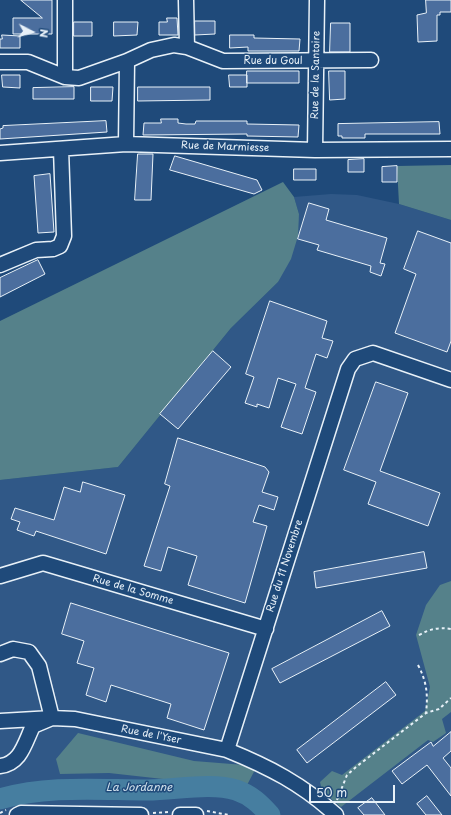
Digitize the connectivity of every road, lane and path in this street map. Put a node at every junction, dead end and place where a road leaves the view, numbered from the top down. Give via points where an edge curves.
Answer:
1 (64, 0) edge
2 (186, 0) edge
3 (317, 0) edge
4 (187, 47) junction
5 (316, 60) junction
6 (372, 60) dead end
7 (127, 61) junction
8 (0, 62) edge
9 (65, 78) junction
10 (126, 144) junction
11 (61, 149) junction
12 (451, 149) edge
13 (315, 150) junction
14 (0, 153) edge
15 (0, 265) edge
16 (451, 380) edge
17 (0, 576) edge
18 (266, 629) junction
19 (451, 629) edge
20 (419, 635) dead end
21 (0, 654) edge
22 (418, 665) dead end
23 (451, 698) edge
24 (426, 713) junction
25 (52, 718) junction
26 (0, 722) edge
27 (227, 750) junction
28 (0, 766) edge
29 (17, 815) edge
30 (142, 815) edge
31 (180, 815) edge
32 (196, 815) edge
33 (336, 815) edge

1 - 9 street
2 - 4 street
3 - 5 street, Rue de la Santoire
4 - 5 street, Rue du Goul via 223,61
4 - 7 street via 174,45 151,50
5 - 6 street, Rue du Goul
5 - 13 street, Rue de la Santoire
7 - 9 street via 79,78
7 - 10 street
8 - 9 street via 28,62
10 - 11 street, Rue de Marmiesse
10 - 13 street, Rue de Marmiesse
11 - 14 street, Rue de Marmiesse
11 - 15 street via 64,236 60,246 36,250
12 - 13 street, Rue de Marmiesse
16 - 18 street, Rue du 11 Novembre via 373,353 355,359 348,370
17 - 18 street, Rue de la Somme via 43,563
18 - 27 street, Rue du 11 Novembre
19 - 20 path via 436,628
21 - 25 street via 12,650 29,652 39,666
22 - 24 path via 426,679
23 - 24 path via 439,709
24 - 33 path via 380,747 348,775 337,800
25 - 26 street, Rue de l'Yser
25 - 27 street, Rue de l'Yser via 75,720
25 - 28 street via 33,726 19,758 6,766
27 - 33 street via 263,764 294,782
29 - 30 street
31 - 32 street

